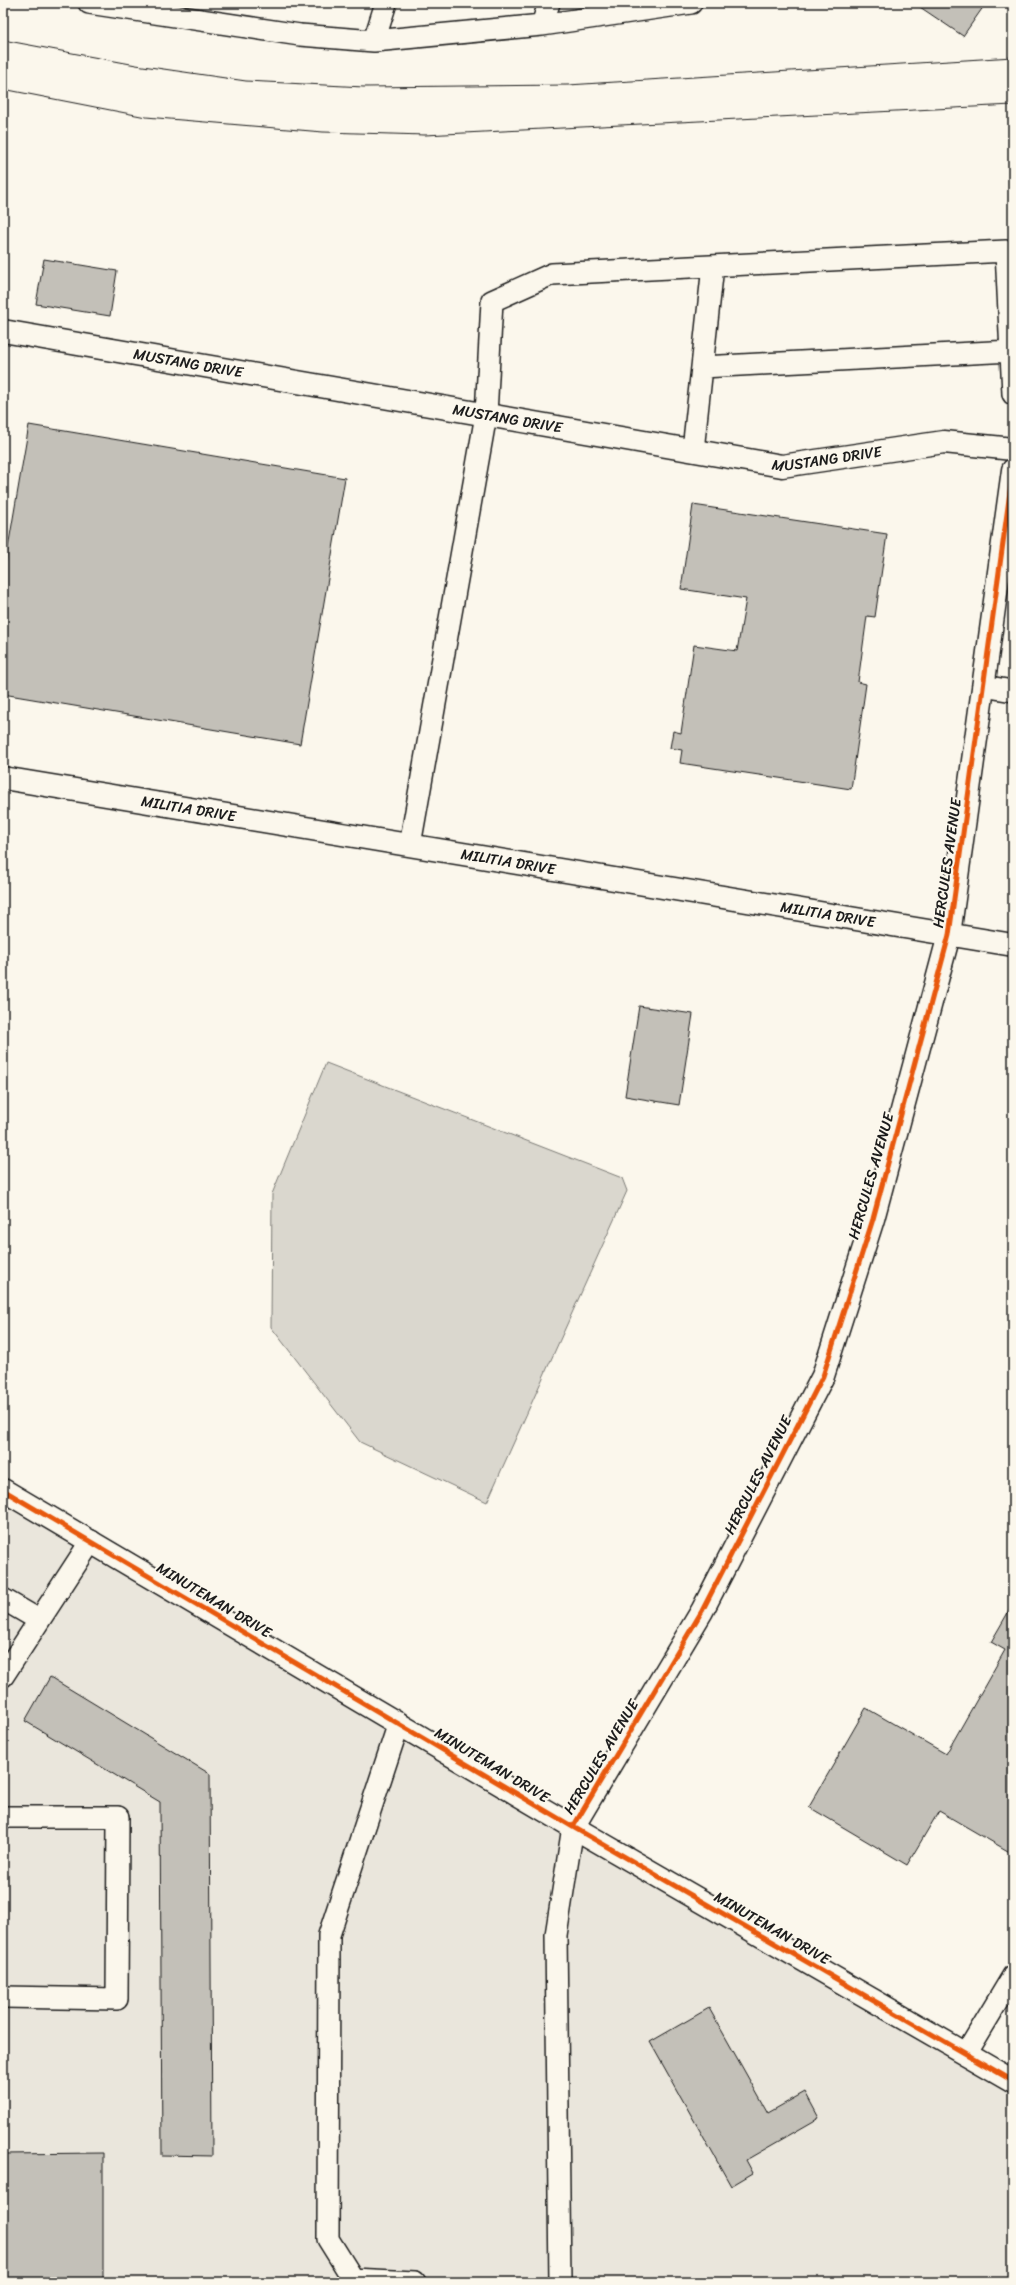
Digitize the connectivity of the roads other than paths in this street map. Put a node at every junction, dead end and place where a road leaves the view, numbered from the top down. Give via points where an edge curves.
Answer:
1 (89, 3) edge
2 (386, 3) edge
3 (549, 3) edge
4 (691, 3) edge
5 (542, 25) junction
6 (374, 41) junction
7 (714, 266) junction
8 (3, 331) edge
9 (1012, 356) edge
10 (702, 367) junction
11 (1013, 394) edge
12 (486, 415) junction
13 (1013, 449) edge
14 (693, 450) junction
15 (1013, 470) edge
16 (1010, 519) edge
17 (983, 686) junction
18 (1013, 691) edge
19 (3, 778) edge
20 (410, 845) junction
21 (949, 935) junction
22 (1013, 945) edge
23 (3, 1490) edge
24 (91, 1541) junction
25 (3, 1599) edge
26 (39, 1620) junction
27 (3, 1676) edge
28 (399, 1723) junction
29 (3, 1817) edge
30 (573, 1827) junction
31 (1013, 1976) edge
32 (3, 1997) edge
33 (966, 2054) junction
34 (1013, 2081) edge
35 (415, 2282) edge
36 (560, 2282) edge

1 - 6 lane via 300,35
2 - 6 lane
3 - 5 lane
4 - 5 lane
5 - 6 lane
7 - 9 lane via 1006,251
7 - 10 lane
7 - 12 lane via 552,274 492,301
8 - 12 street, MUSTANG DRIVE
9 - 10 lane
9 - 11 lane
10 - 14 lane
12 - 14 street, MUSTANG DRIVE
12 - 20 lane
13 - 14 street, MUSTANG DRIVE via 944,442 782,466
15 - 16 street, HERCULES AVENUE
16 - 17 street, HERCULES AVENUE
17 - 18 lane
17 - 21 street, HERCULES AVENUE
19 - 20 street, MILITIA DRIVE
20 - 21 street, MILITIA DRIVE
21 - 22 street, MILITIA DRIVE
21 - 30 street, HERCULES AVENUE via 873,1219 823,1376 702,1611
23 - 24 street, MINUTEMAN DRIVE
24 - 26 lane
24 - 28 street, MINUTEMAN DRIVE
25 - 26 lane
26 - 27 lane
28 - 30 street, MINUTEMAN DRIVE
28 - 35 lane via 329,1935 328,2239 353,2279
29 - 32 lane via 118,1817 118,1998
30 - 33 street, MINUTEMAN DRIVE
30 - 36 lane via 556,1935
31 - 33 lane
33 - 34 street, MINUTEMAN DRIVE

